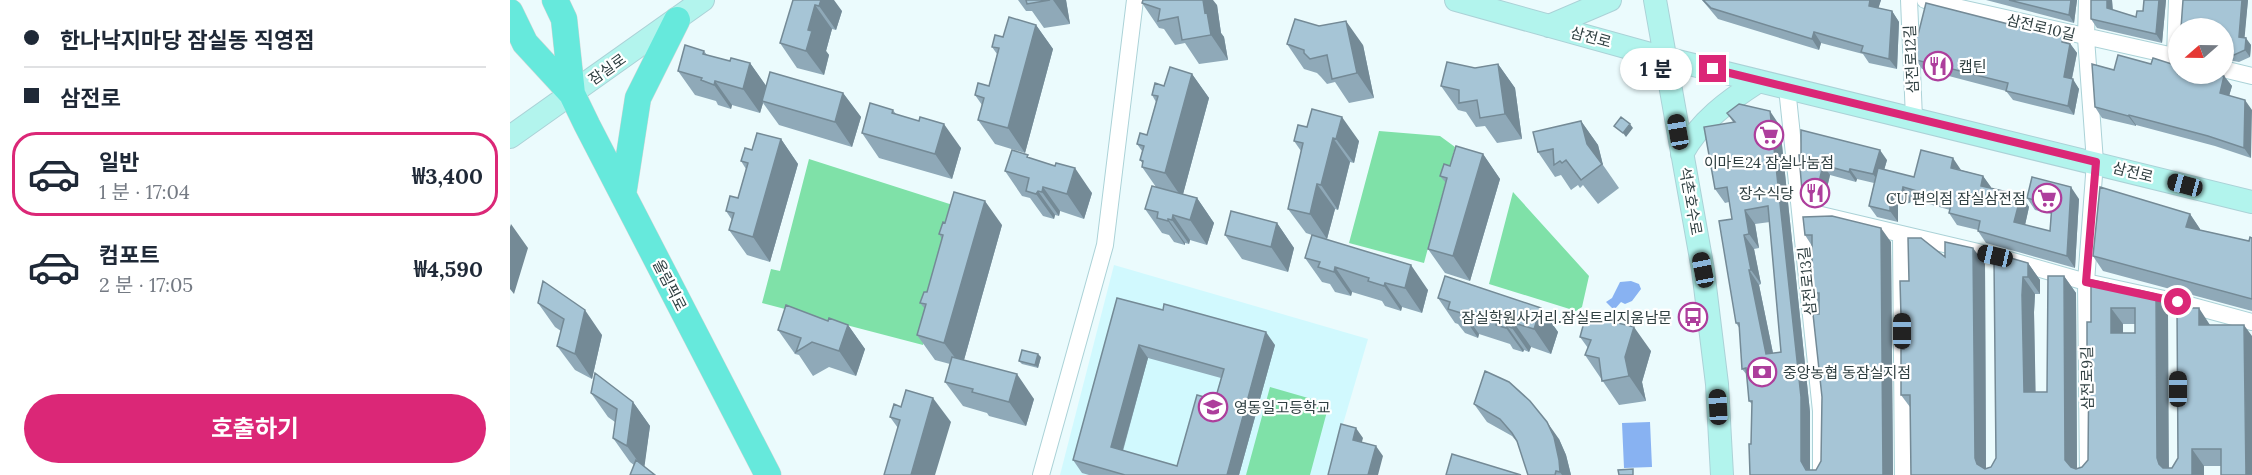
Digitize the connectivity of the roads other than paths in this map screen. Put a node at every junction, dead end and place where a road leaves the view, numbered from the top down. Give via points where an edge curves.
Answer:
1 (555, 0) edge
2 (703, 0) edge
3 (1135, 0) edge
4 (1455, 0) edge
5 (1610, 0) edge
6 (1655, 0) edge
7 (1909, 0) edge
8 (1925, 0) edge
9 (2086, 0) edge
10 (2177, 0) edge
11 (510, 12) edge
12 (2177, 18) edge
13 (677, 20) junction
14 (1549, 26) junction
15 (2086, 38) junction
16 (2168, 55) edge
17 (1665, 58) junction
18 (2234, 72) edge
19 (2252, 76) edge
20 (1759, 81) junction
21 (1787, 88) junction
22 (572, 94) junction
23 (1914, 118) junction
24 (510, 137) edge
25 (1682, 154) junction
26 (2096, 162) junction
27 (623, 195) junction
28 (2252, 202) edge
29 (1800, 210) junction
30 (1901, 235) junction
31 (2086, 282) junction
32 (2252, 322) edge
33 (768, 475) edge
34 (1041, 475) edge
35 (1722, 475) edge
36 (1821, 475) edge
37 (1903, 475) edge
38 (2088, 475) edge

1 - 22 main road, 올림픽로 via 564,19
2 - 13 main road, 잠실로
3 - 34 street via 1105,245
4 - 14 main road, 삼전로
5 - 14 main road
6 - 17 main road, 석촌호수로
7 - 23 street, 삼전로12길
8 - 15 street, 삼전로10길
9 - 15 street, 삼전로10길
10 - 12 street
11 - 22 main road, 올림픽로 via 525,43
13 - 22 main road, 잠실로
13 - 27 main road via 638,98
14 - 17 main road, 삼전로
15 - 16 street
15 - 26 street, 삼전로10길
17 - 20 main road, 삼전로
17 - 25 main road, 석촌호수로
18 - 19 street
20 - 21 main road, 삼전로
20 - 25 main road via 1713,114
21 - 23 main road, 삼전로
21 - 29 street, 삼전로13길
22 - 24 main road, 잠실로
22 - 27 main road, 올림픽로
23 - 26 main road, 삼전로
25 - 35 main road, 석촌호수로 via 1703,270 1717,384
26 - 28 main road, 삼전로
26 - 31 street, 삼전로9길
27 - 33 main road, 올림픽로
29 - 30 street
29 - 36 street, 삼전로13길 via 1821,411
30 - 31 street via 1995,262
30 - 37 street
31 - 32 street via 2178,308
31 - 38 street, 삼전로9길

